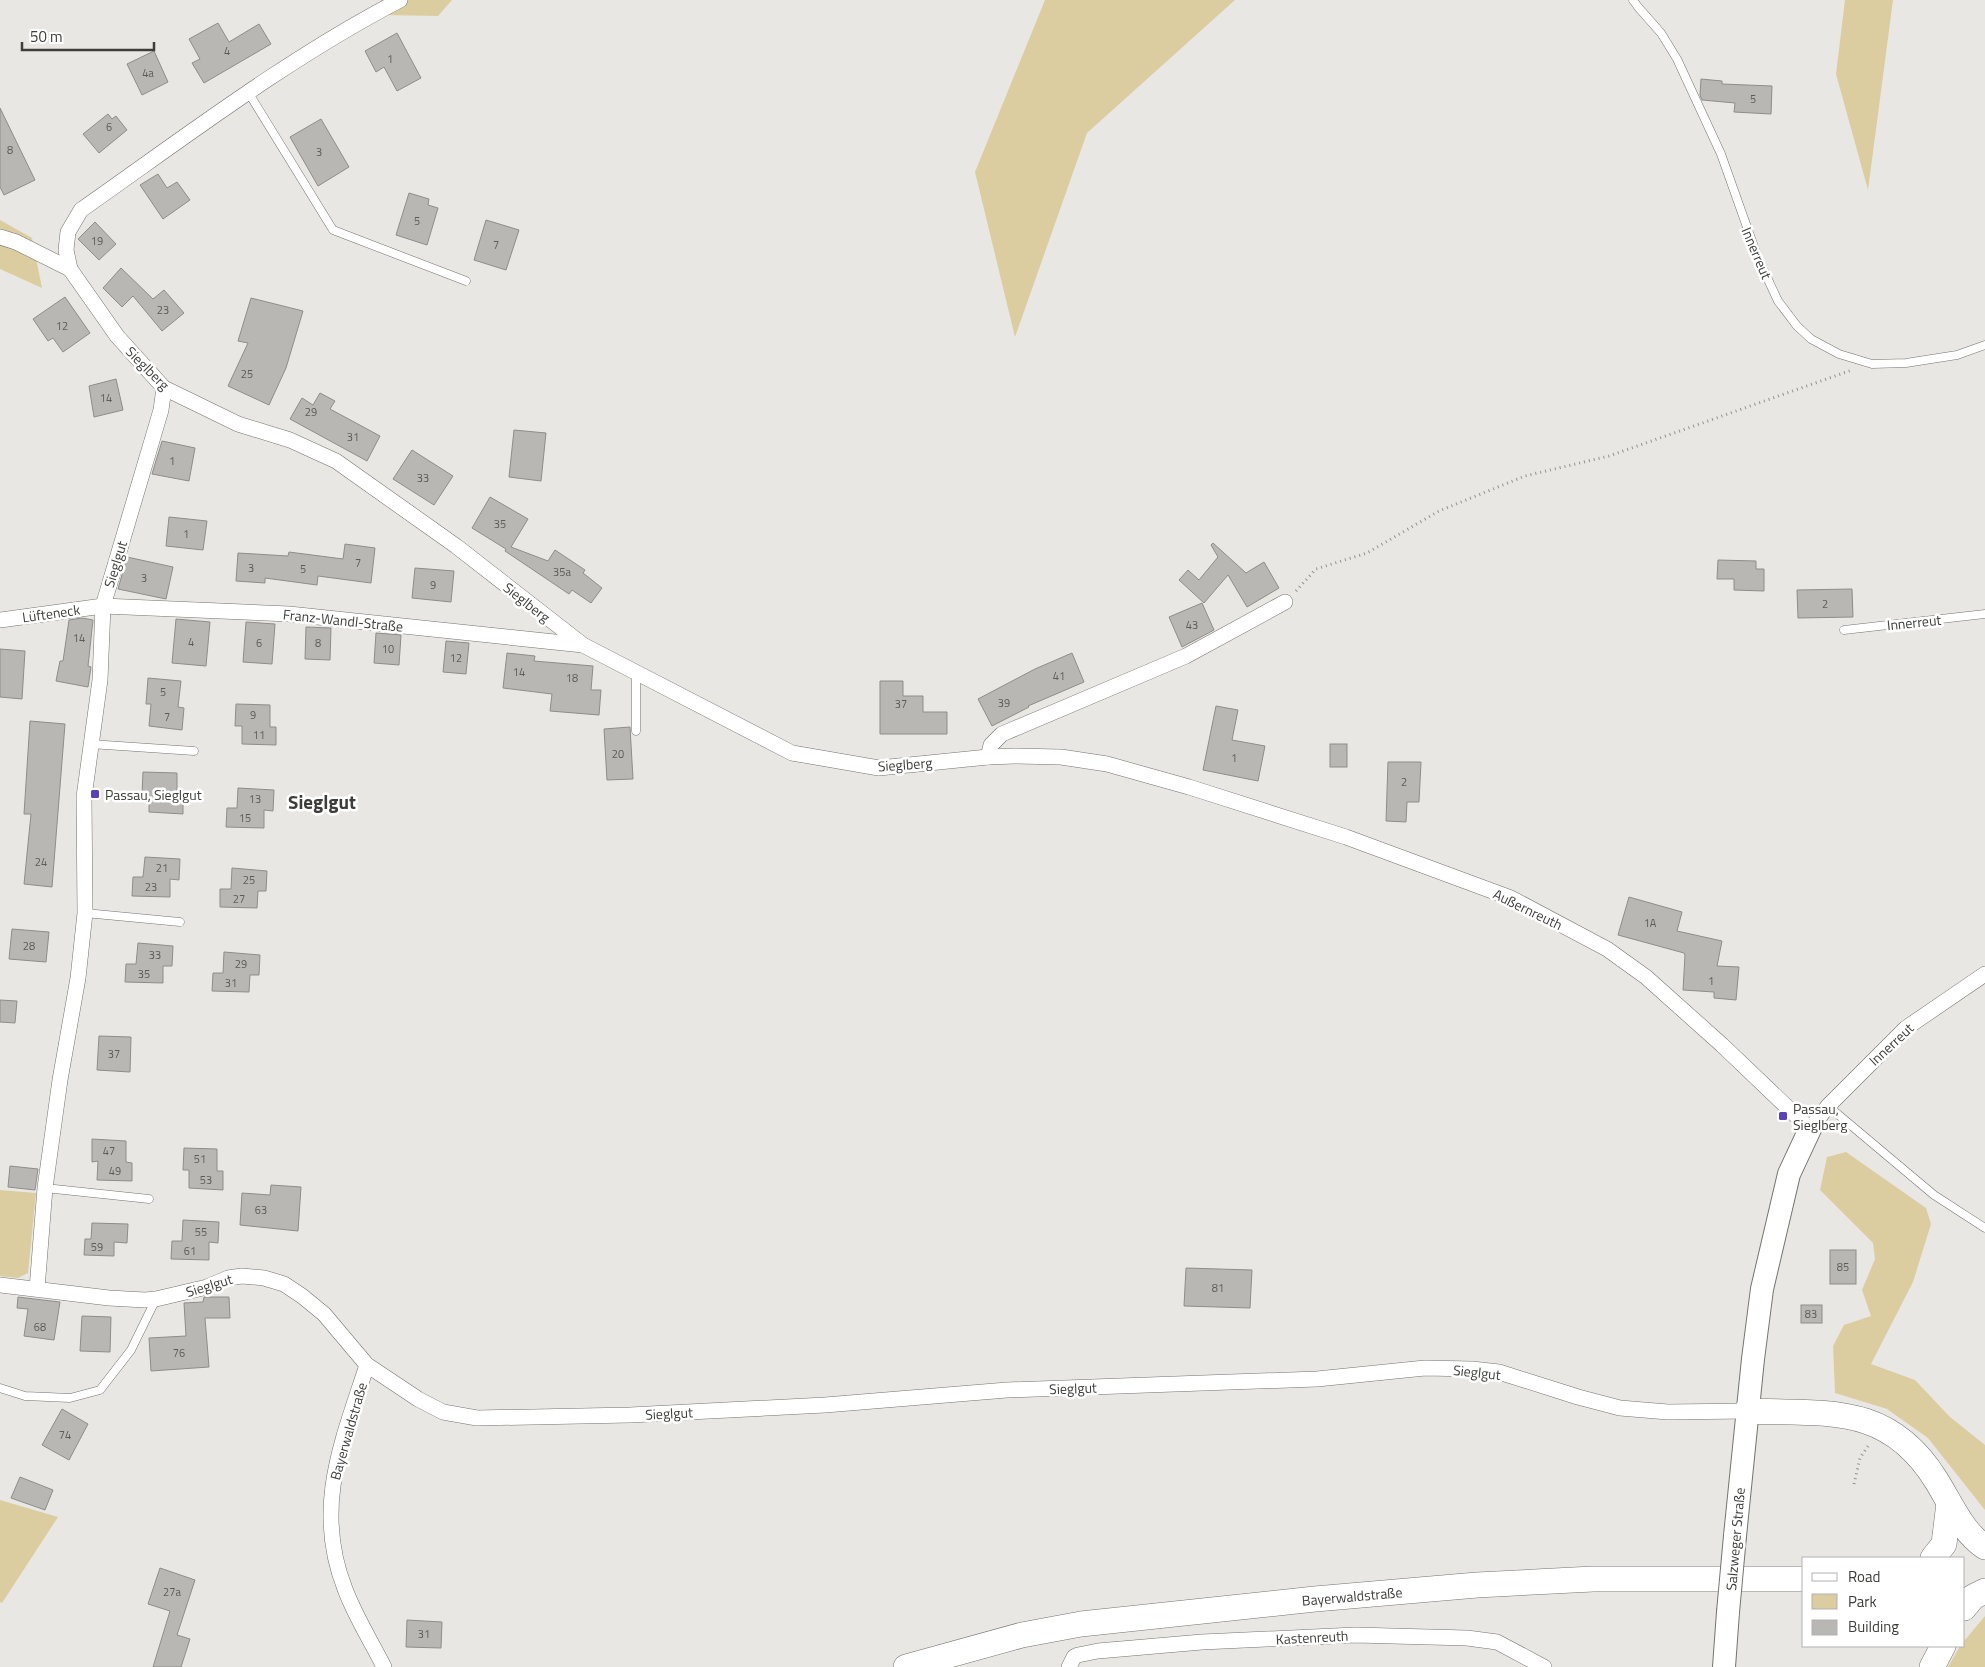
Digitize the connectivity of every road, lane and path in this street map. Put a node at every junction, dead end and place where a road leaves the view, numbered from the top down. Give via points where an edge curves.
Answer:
1 (400, 0) edge
2 (1633, 0) edge
3 (248, 92) junction
4 (0, 237) edge
5 (70, 269) junction
6 (466, 280) dead end
7 (1985, 345) edge
8 (1872, 364) junction
9 (164, 388) junction
10 (1285, 602) joint
11 (102, 606) junction
12 (1985, 614) edge
13 (0, 620) edge
14 (1844, 630) dead end
15 (583, 645) junction
16 (636, 672) junction
17 (636, 731) dead end
18 (90, 744) junction
19 (194, 752) dead end
20 (988, 757) junction
21 (1189, 787) joint
22 (85, 913) junction
23 (180, 922) dead end
24 (1985, 974) edge
25 (1828, 1106) junction
26 (1810, 1129) junction
27 (45, 1188) junction
28 (150, 1199) dead end
29 (1985, 1228) edge
30 (0, 1285) edge
31 (37, 1289) junction
32 (156, 1300) junction
33 (367, 1365) junction
34 (0, 1388) edge
35 (1747, 1411) junction
36 (1882, 1426) junction
37 (1854, 1484) dead end
38 (1949, 1503) junction
39 (1985, 1547) edge
40 (1934, 1557) edge
41 (1802, 1579) edge
42 (1965, 1583) edge
43 (1985, 1584) edge
44 (1985, 1591) edge
45 (1965, 1607) edge
46 (1072, 1662) edge
47 (384, 1667) edge
48 (906, 1667) edge
49 (1544, 1667) edge
50 (1724, 1667) edge

1 - 3 street, Sieglberg
2 - 8 lane, Innerreut via 1662,32 1677,59 1720,154 1758,258 1778,300 1797,326 1812,339 1839,354
3 - 5 street, Sieglberg via 81,210 68,232 66,250
3 - 6 lane via 332,230
4 - 5 street
5 - 9 street, Sieglberg via 117,336
7 - 8 lane, Innerreut via 1957,355 1906,363
8 - 10 path via 1609,456 1525,476 1439,511 1367,554 1316,569
9 - 11 street, Sieglgut via 162,410
9 - 15 street, Sieglberg via 238,424 290,440 336,461 456,546
10 - 20 street via 1186,656 1002,734 992,744
11 - 13 street, Lüfteneck
11 - 15 street, Franz-Wandl-Straße via 289,614
11 - 18 street, Sieglgut via 100,680
12 - 14 lane, Innerreut
15 - 16 street, Sieglberg
16 - 17 lane
16 - 20 street, Sieglberg via 792,753 878,768
18 - 19 lane
18 - 22 street, Sieglgut via 84,797
20 - 21 street, Sieglberg via 1061,756 1107,764
21 - 26 street, Außernreuth via 1346,837 1511,898 1607,949 1646,977
22 - 23 lane
22 - 27 street, Sieglgut
24 - 25 street, Innerreut via 1906,1028
25 - 26 street, Innerreut
25 - 29 lane via 1934,1195
26 - 35 street via 1789,1174 1762,1289
27 - 28 lane
27 - 31 street, Sieglgut
30 - 31 street, Sieglgut
31 - 32 street, Sieglgut
32 - 33 street, Sieglgut via 242,1276 284,1284 324,1314
32 - 34 lane via 131,1350 100,1390 70,1398 25,1396
33 - 35 street, Sieglgut via 442,1412 477,1418 630,1415 825,1405 1008,1390 1317,1379 1425,1368 1499,1372 1620,1408 1668,1412
33 - 47 street, Bayerwaldstraße via 340,1450 332,1487 331,1533 345,1590
35 - 36 main road via 1832,1414
35 - 50 street, Salzweger Straße, bridge
36 - 37 path via 1860,1458
36 - 38 main road via 1906,1442 1922,1459
38 - 39 main road via 1969,1532
38 - 40 main road via 1944,1544
41 - 48 main road, Bayerwaldstraße via 1583,1580 1477,1585 1315,1599 1081,1624 1022,1635
42 - 43 main road
44 - 45 main road via 1973,1597
46 - 49 street, Kastenreuth via 1078,1655 1098,1651 1202,1642 1355,1635 1467,1638 1497,1642

